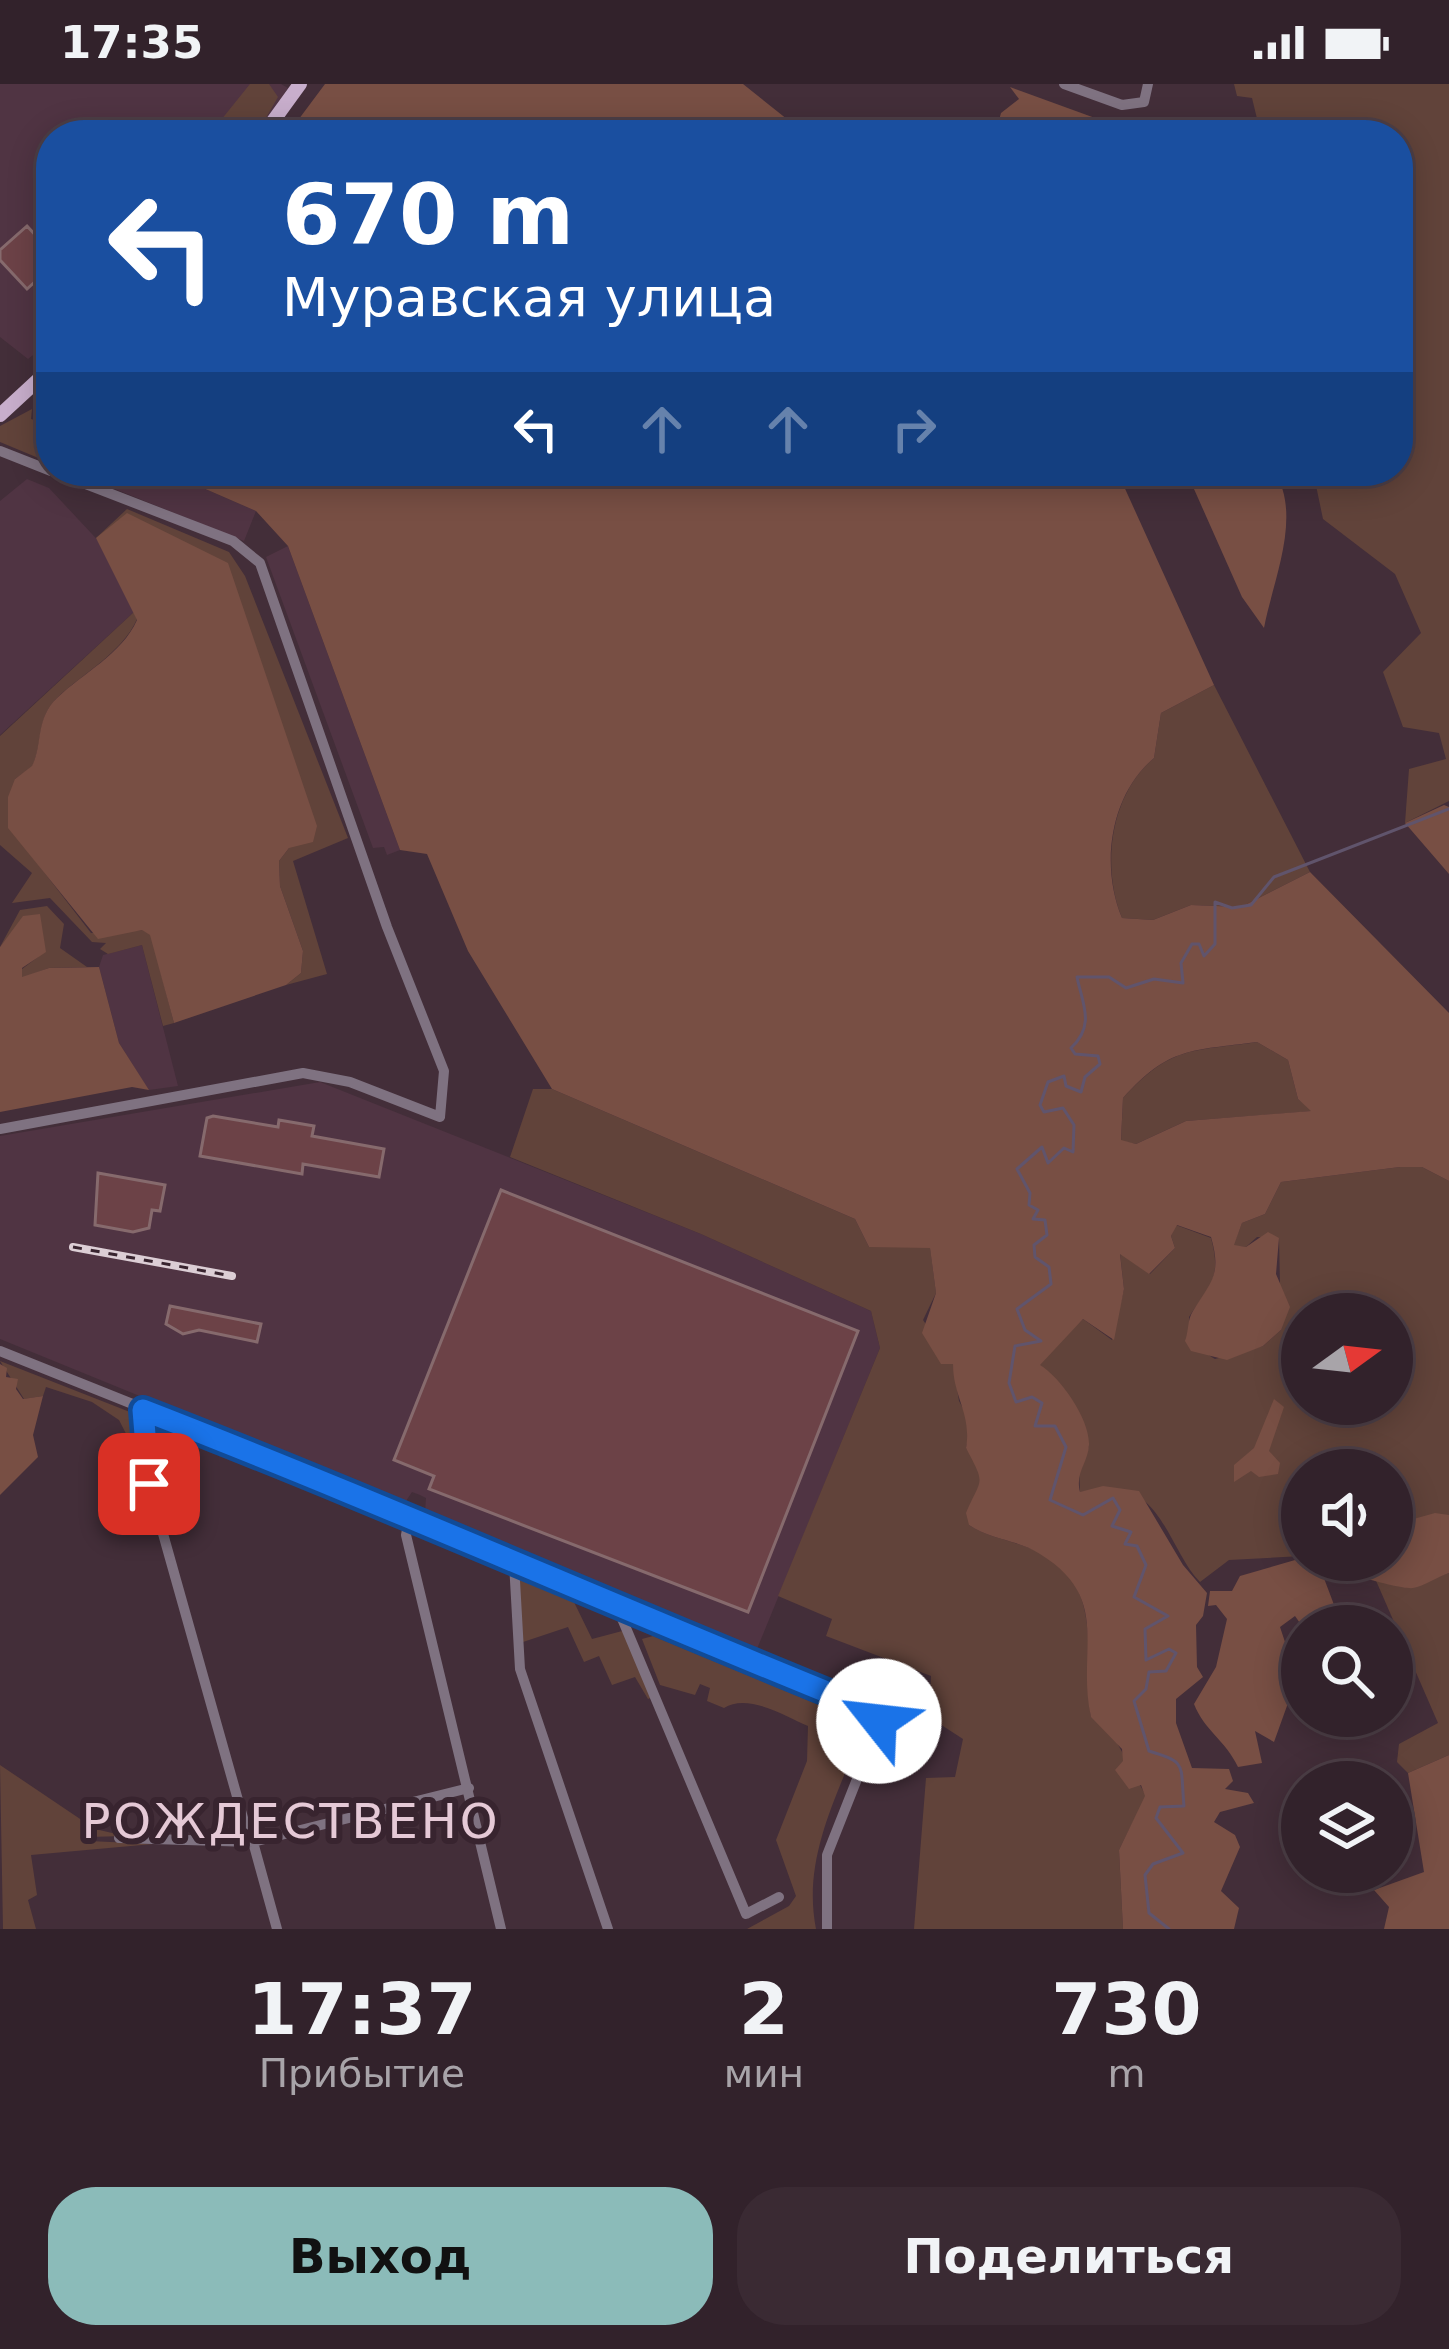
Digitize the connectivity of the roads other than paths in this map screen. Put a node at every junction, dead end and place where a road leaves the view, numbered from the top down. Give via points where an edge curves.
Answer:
1 (301, 84) edge
2 (310, 84) edge
3 (1064, 84) edge
4 (1148, 84) edge
5 (274, 120) edge
6 (284, 120) edge
7 (36, 370) edge
8 (36, 382) edge
9 (0, 403) edge
10 (0, 415) edge
11 (0, 451) edge
12 (36, 465) edge
13 (91, 486) edge
14 (0, 1129) edge
15 (0, 1351) edge
16 (143, 1410) junction
17 (410, 1515) junction
18 (514, 1563) junction
19 (617, 1607) junction
20 (469, 1788) junction
21 (119, 1838) dead end
22 (251, 1840) junction
23 (779, 1897) dead end
24 (277, 1929) edge
25 (501, 1929) edge
26 (608, 1929) edge
27 (826, 1929) edge

1 - 5 main road
2 - 6 main road
3 - 4 street via 1131,106 1144,102
7 - 9 main road
8 - 10 main road
11 - 12 street
13 - 14 street via 233,541 260,563 444,1071 445,1102 440,1117 303,1073
15 - 16 street
16 - 17 street
16 - 22 street via 149,1484
17 - 18 street
17 - 20 street via 406,1535
18 - 19 street
18 - 26 street via 520,1669
19 - 23 street via 746,1914
19 - 27 street via 878,1717 827,1855
20 - 22 street
20 - 25 street
21 - 22 street
22 - 24 street

